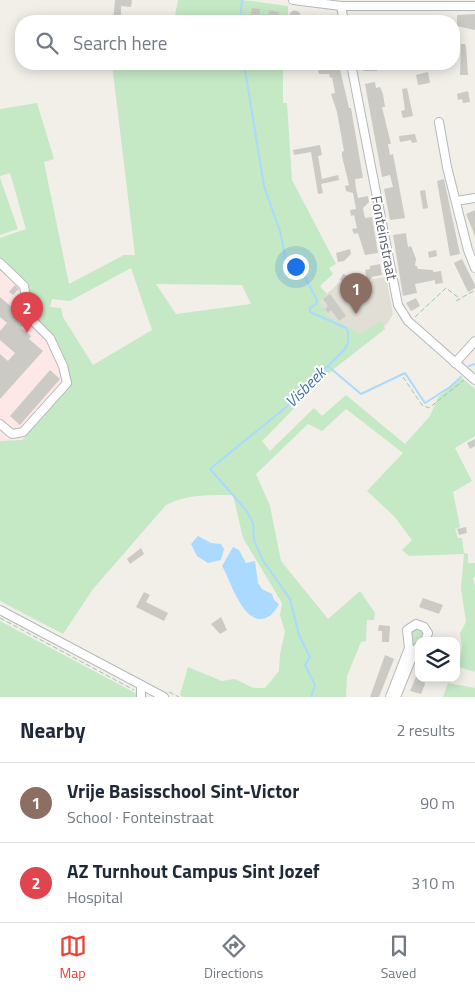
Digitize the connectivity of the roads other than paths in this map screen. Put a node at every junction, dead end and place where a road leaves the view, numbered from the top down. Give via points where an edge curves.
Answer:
1 (293, 0) edge
2 (341, 6) junction
3 (475, 6) edge
4 (343, 15) edge
5 (352, 70) edge
6 (440, 122) dead end
7 (475, 198) edge
8 (456, 201) junction
9 (0, 263) edge
10 (475, 268) edge
11 (475, 340) edge
12 (455, 363) junction
13 (475, 380) edge
14 (0, 424) edge
15 (0, 610) edge
16 (427, 637) edge
17 (415, 650) edge
18 (141, 685) junction
19 (141, 695) edge
20 (160, 696) edge
21 (390, 697) edge
22 (396, 697) edge

1 - 2 street
2 - 3 street
2 - 4 street
5 - 12 street, Fonteinstraat via 396,301 408,321
6 - 8 street
7 - 8 street
8 - 10 street
9 - 14 street via 24,286 29,317 50,338 67,383 23,432 12,434
11 - 12 street
12 - 13 street, Fonteinstraat
15 - 18 street
16 - 21 street via 424,626 418,624 411,626 406,634 408,648
17 - 22 street
18 - 19 street
18 - 20 street

